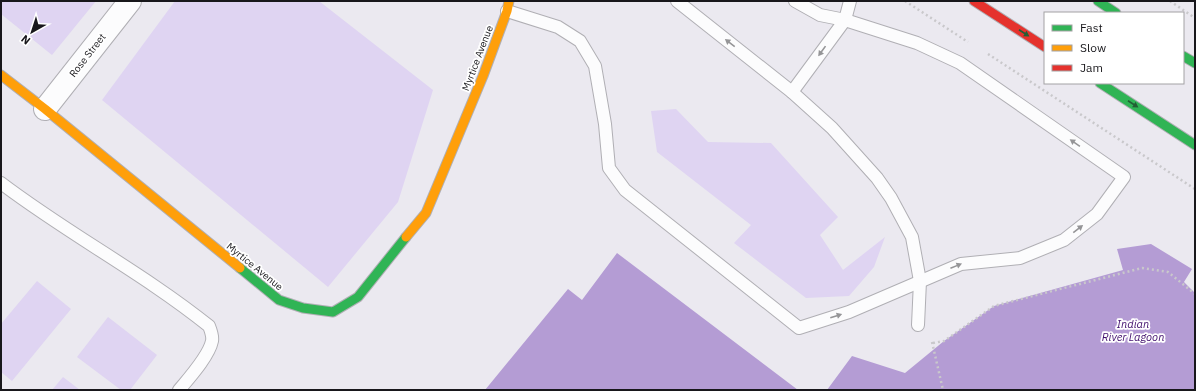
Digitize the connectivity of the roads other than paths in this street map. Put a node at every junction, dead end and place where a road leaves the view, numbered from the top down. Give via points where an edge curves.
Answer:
1 (130, 1) edge
2 (677, 1) edge
3 (795, 1) edge
4 (850, 1) edge
5 (974, 1) edge
6 (1098, 1) edge
7 (508, 6) edge
8 (1114, 12) edge
9 (845, 20) junction
10 (1044, 46) edge
11 (1184, 57) edge
12 (1195, 63) edge
13 (1, 75) edge
14 (1102, 84) edge
15 (792, 92) junction
16 (45, 109) junction
17 (1195, 145) edge
18 (1, 183) edge
19 (920, 281) junction
20 (918, 325) dead end
21 (179, 390) edge

1 - 16 street, Rose Street
15 -> 2 lane
3 - 9 lane via 820,15
4 - 9 lane
5 -> 10 street
6 - 8 street
7 - 16 street, Myrtice Avenue via 483,76 426,213 358,297 333,312 303,308 280,300
7 -> 19 lane via 558,27 580,42 595,66 605,124 609,168 625,190 799,328 849,312
9 -> 15 lane
19 -> 9 lane via 961,264 1020,258 1064,240 1098,214 1124,177 960,63 917,43
11 - 12 street
13 - 16 street, Myrtice Avenue
14 -> 17 street
15 - 19 lane via 832,128 877,178 891,198 912,237
18 - 21 lane via 209,326 212,342 208,351
19 - 20 lane

